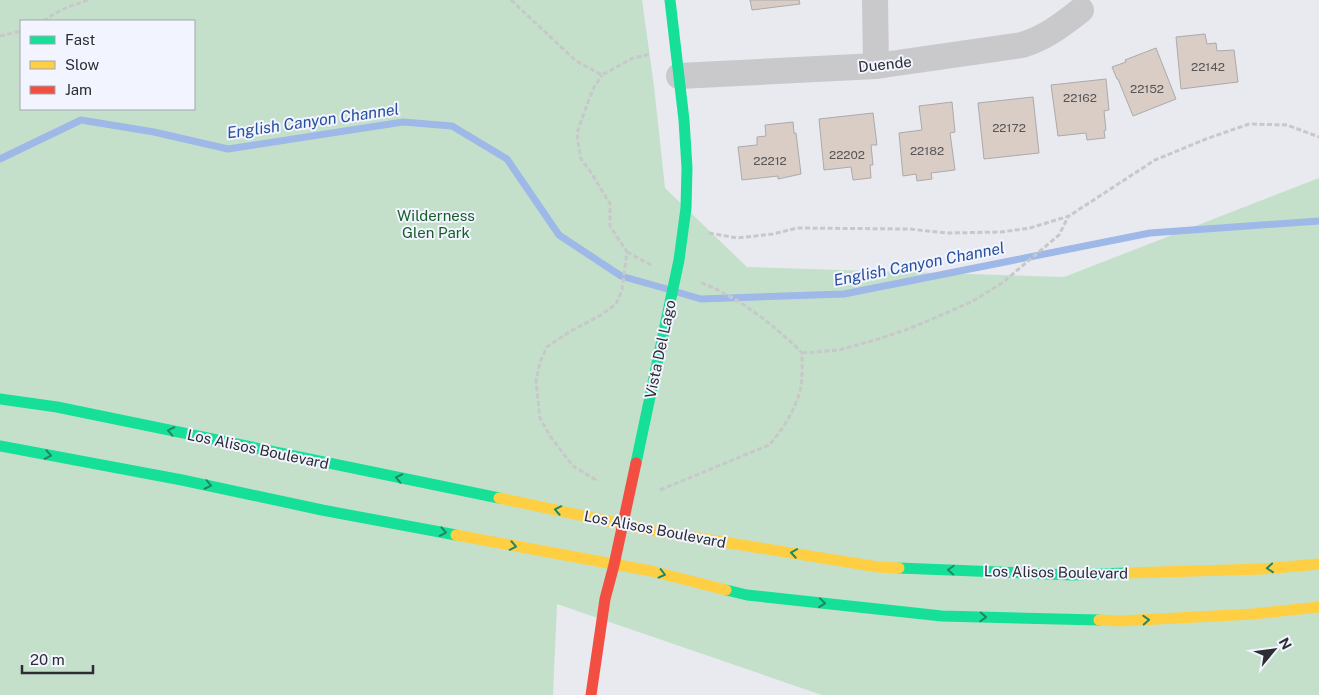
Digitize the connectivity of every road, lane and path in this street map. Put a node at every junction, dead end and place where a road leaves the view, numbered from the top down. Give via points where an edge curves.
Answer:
1 (90, 0) edge
2 (511, 0) edge
3 (670, 0) edge
4 (874, 0) edge
5 (1081, 10) dead end
6 (44, 20) edge
7 (20, 31) edge
8 (0, 36) edge
9 (676, 48) junction
10 (876, 66) junction
11 (602, 75) junction
12 (679, 76) junction
13 (1319, 137) edge
14 (1068, 216) junction
15 (719, 236) dead end
16 (719, 291) dead end
17 (802, 353) junction
18 (0, 399) edge
19 (0, 446) edge
20 (596, 480) dead end
21 (660, 490) dead end
22 (623, 523) junction
23 (1319, 564) edge
24 (614, 565) junction
25 (1319, 607) edge
26 (591, 695) edge

1 - 6 path via 71,4
2 - 11 path via 576,61
3 - 9 main road, Vista Del Lago
4 - 10 street
5 - 10 street, Duende via 1040,39 1022,45
7 - 8 path
9 - 11 path via 633,58
9 - 12 main road, Vista Del Lago
10 - 12 street, Duende
11 - 20 path via 593,88 577,133 581,159 610,204 610,226 627,252 622,290 616,304 602,315 546,348 536,381 540,418 550,436 573,466
12 - 22 main road, Vista Del Lago via 687,192 679,260
13 - 14 path via 1287,124 1249,124 1155,160
14 - 15 path via 1030,228 1001,232 797,228 737,238
14 - 17 path via 1059,236 1002,283 971,302 875,340 838,350
16 - 17 path via 788,339
17 - 21 path via 800,392 779,434 769,445
22 -> 18 main road, Los Alisos Boulevard via 57,407
19 -> 24 main road
23 -> 22 main road, Los Alisos Boulevard via 1263,569 1072,575 878,567 655,532
22 - 24 main road, Vista Del Lago
24 -> 25 main road via 747,595 942,616 1120,621
24 - 26 main road, Vista Del Lago via 605,599

